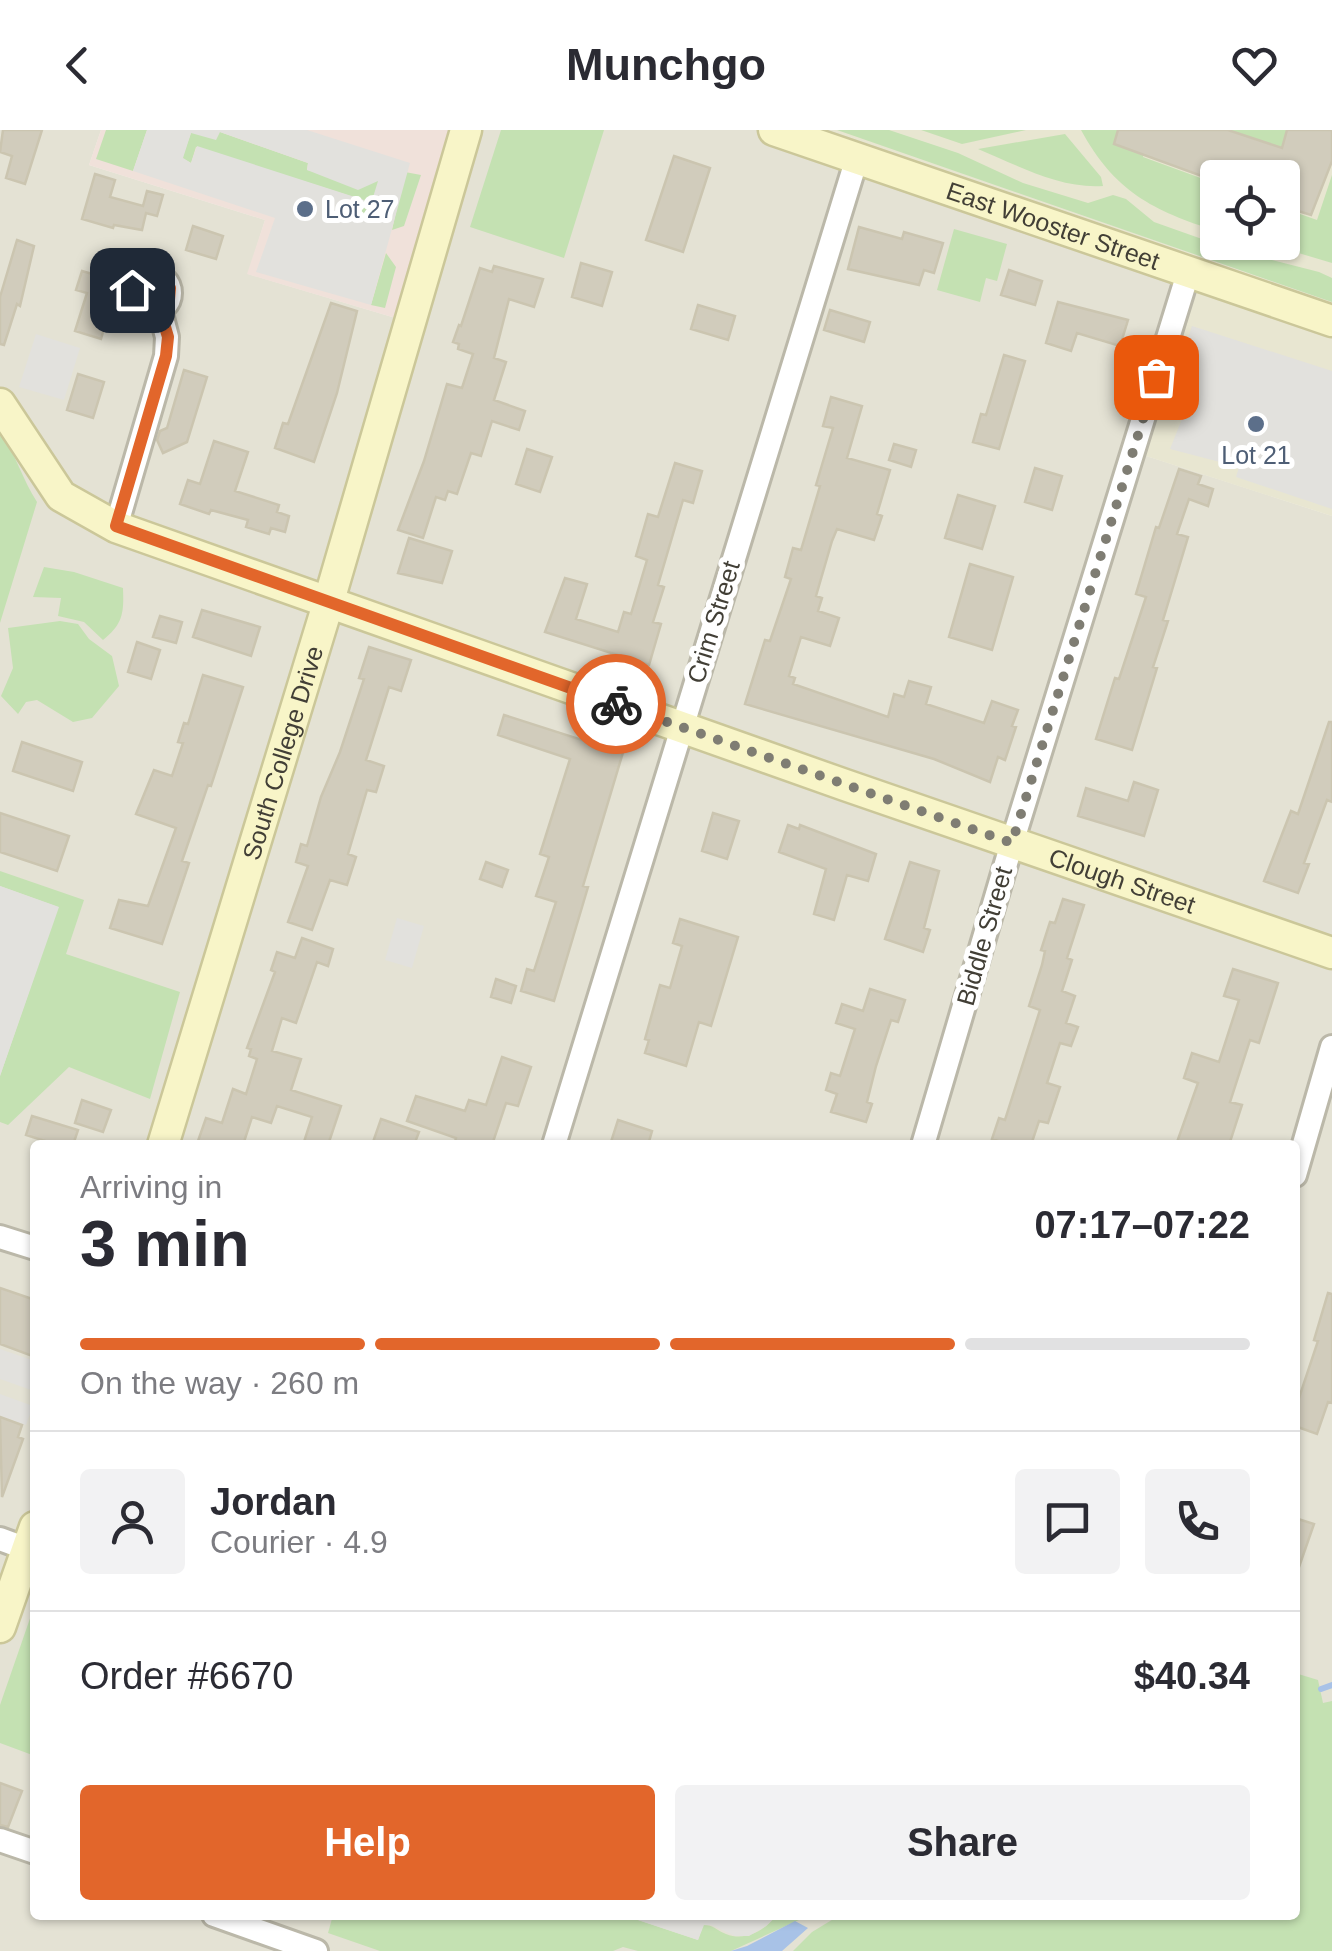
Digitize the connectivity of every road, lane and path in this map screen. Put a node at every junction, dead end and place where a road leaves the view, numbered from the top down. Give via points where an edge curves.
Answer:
1 (466, 130) edge
2 (774, 130) edge
3 (856, 158) junction
4 (1189, 270) junction
5 (160, 310) dead end
6 (1332, 320) edge
7 (0, 404) edge
8 (116, 526) junction
9 (328, 604) junction
10 (681, 726) junction
11 (1012, 843) junction
12 (1332, 953) edge
13 (1332, 1047) edge
14 (165, 1140) edge
15 (556, 1140) edge
16 (924, 1140) edge
17 (1300, 1158) edge
18 (0, 1236) edge
19 (30, 1246) edge
20 (21, 1538) edge
21 (0, 1627) edge
22 (0, 1840) edge
23 (30, 1850) edge
24 (228, 1920) edge
25 (310, 1949) edge

1 - 9 street, South College Drive
2 - 3 street, East Wooster Street
3 - 4 street, East Wooster Street
3 - 10 street, Crim Street
4 - 6 street, East Wooster Street
4 - 11 street, Biddle Street
5 - 8 street via 166,356
7 - 8 street, Clough Street via 61,496
8 - 9 street, Clough Street
9 - 10 street, Clough Street
9 - 14 street, South College Drive
10 - 11 street, Clough Street
10 - 15 street, Crim Street
11 - 12 street, Clough Street
11 - 16 street, Biddle Street
13 - 17 street
18 - 19 street
20 - 21 street
22 - 23 street
24 - 25 street

